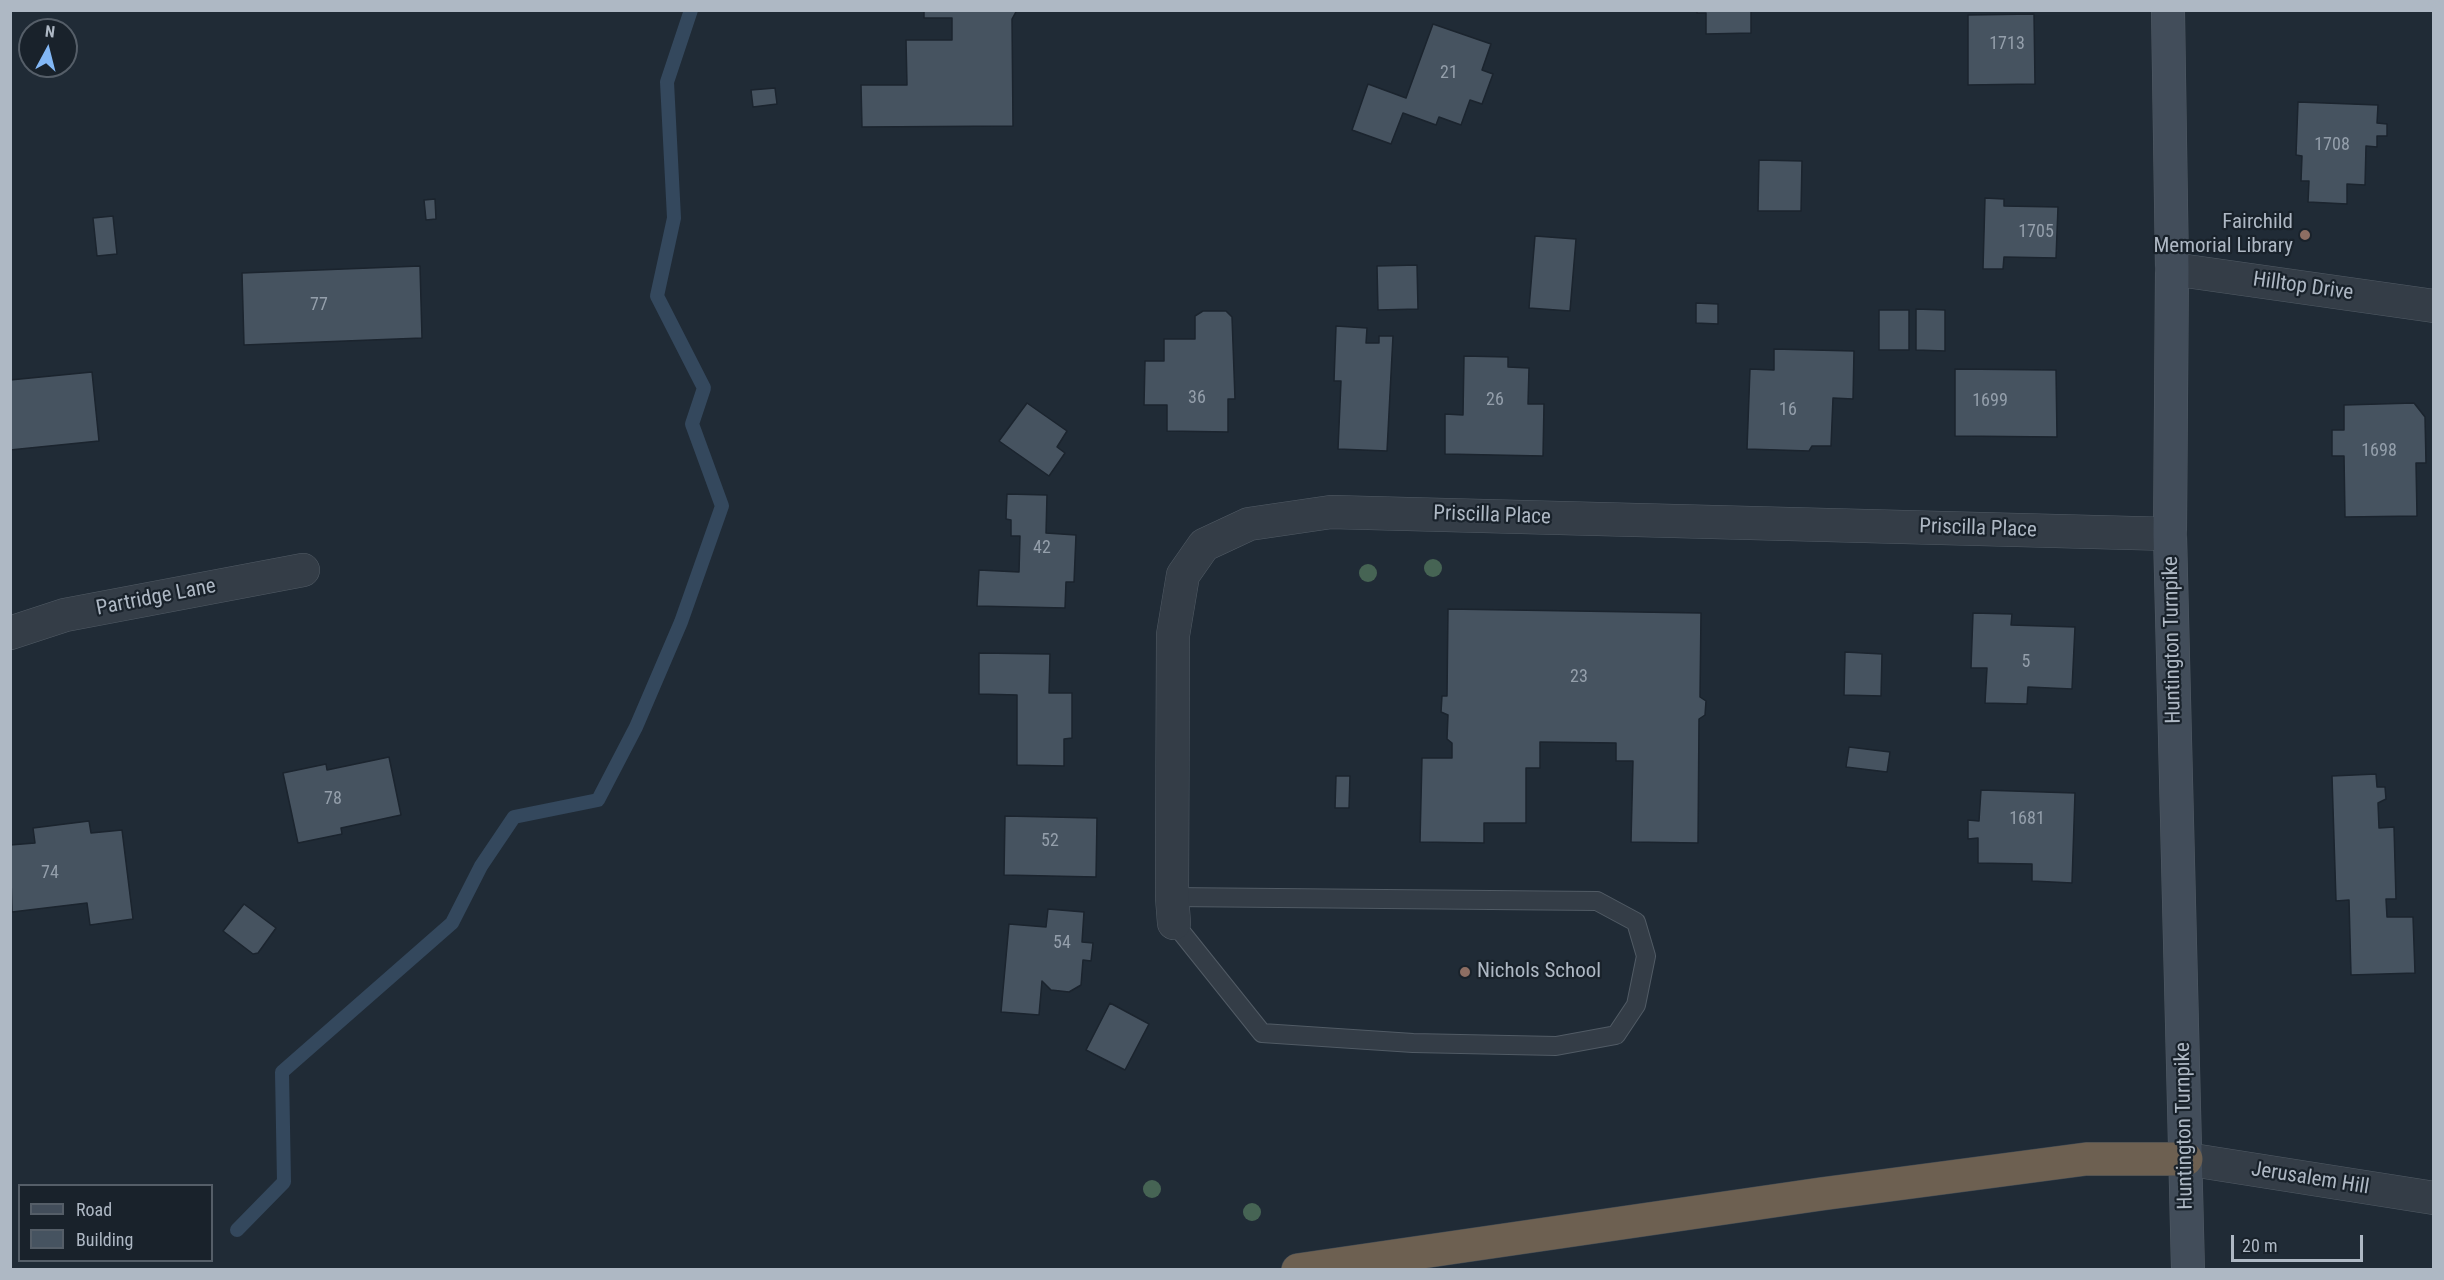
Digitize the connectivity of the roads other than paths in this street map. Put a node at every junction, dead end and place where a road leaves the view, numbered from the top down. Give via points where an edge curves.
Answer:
1 (2168, 10) edge
2 (2172, 269) junction
3 (2433, 306) edge
4 (2170, 534) junction
5 (303, 570) dead end
6 (10, 633) edge
7 (1173, 910) junction
8 (2186, 1159) junction
9 (2433, 1198) edge
10 (1298, 1269) edge
11 (2188, 1269) edge

1 - 2 main road, Huntington Turnpike
2 - 3 street, Hilltop Drive
2 - 4 main road, Huntington Turnpike
4 - 7 street, Priscilla Place via 1331,512 1249,524 1204,545 1184,575 1173,635
4 - 8 main road, Huntington Turnpike
5 - 6 street, Partridge Lane via 65,615
7 - 7 lane via 1597,901 1636,922 1646,956 1636,1005 1616,1035 1556,1046 1413,1043 1262,1033
8 - 9 street, Jerusalem Hill
8 - 10 highway via 2086,1160
8 - 11 main road, Huntington Turnpike

